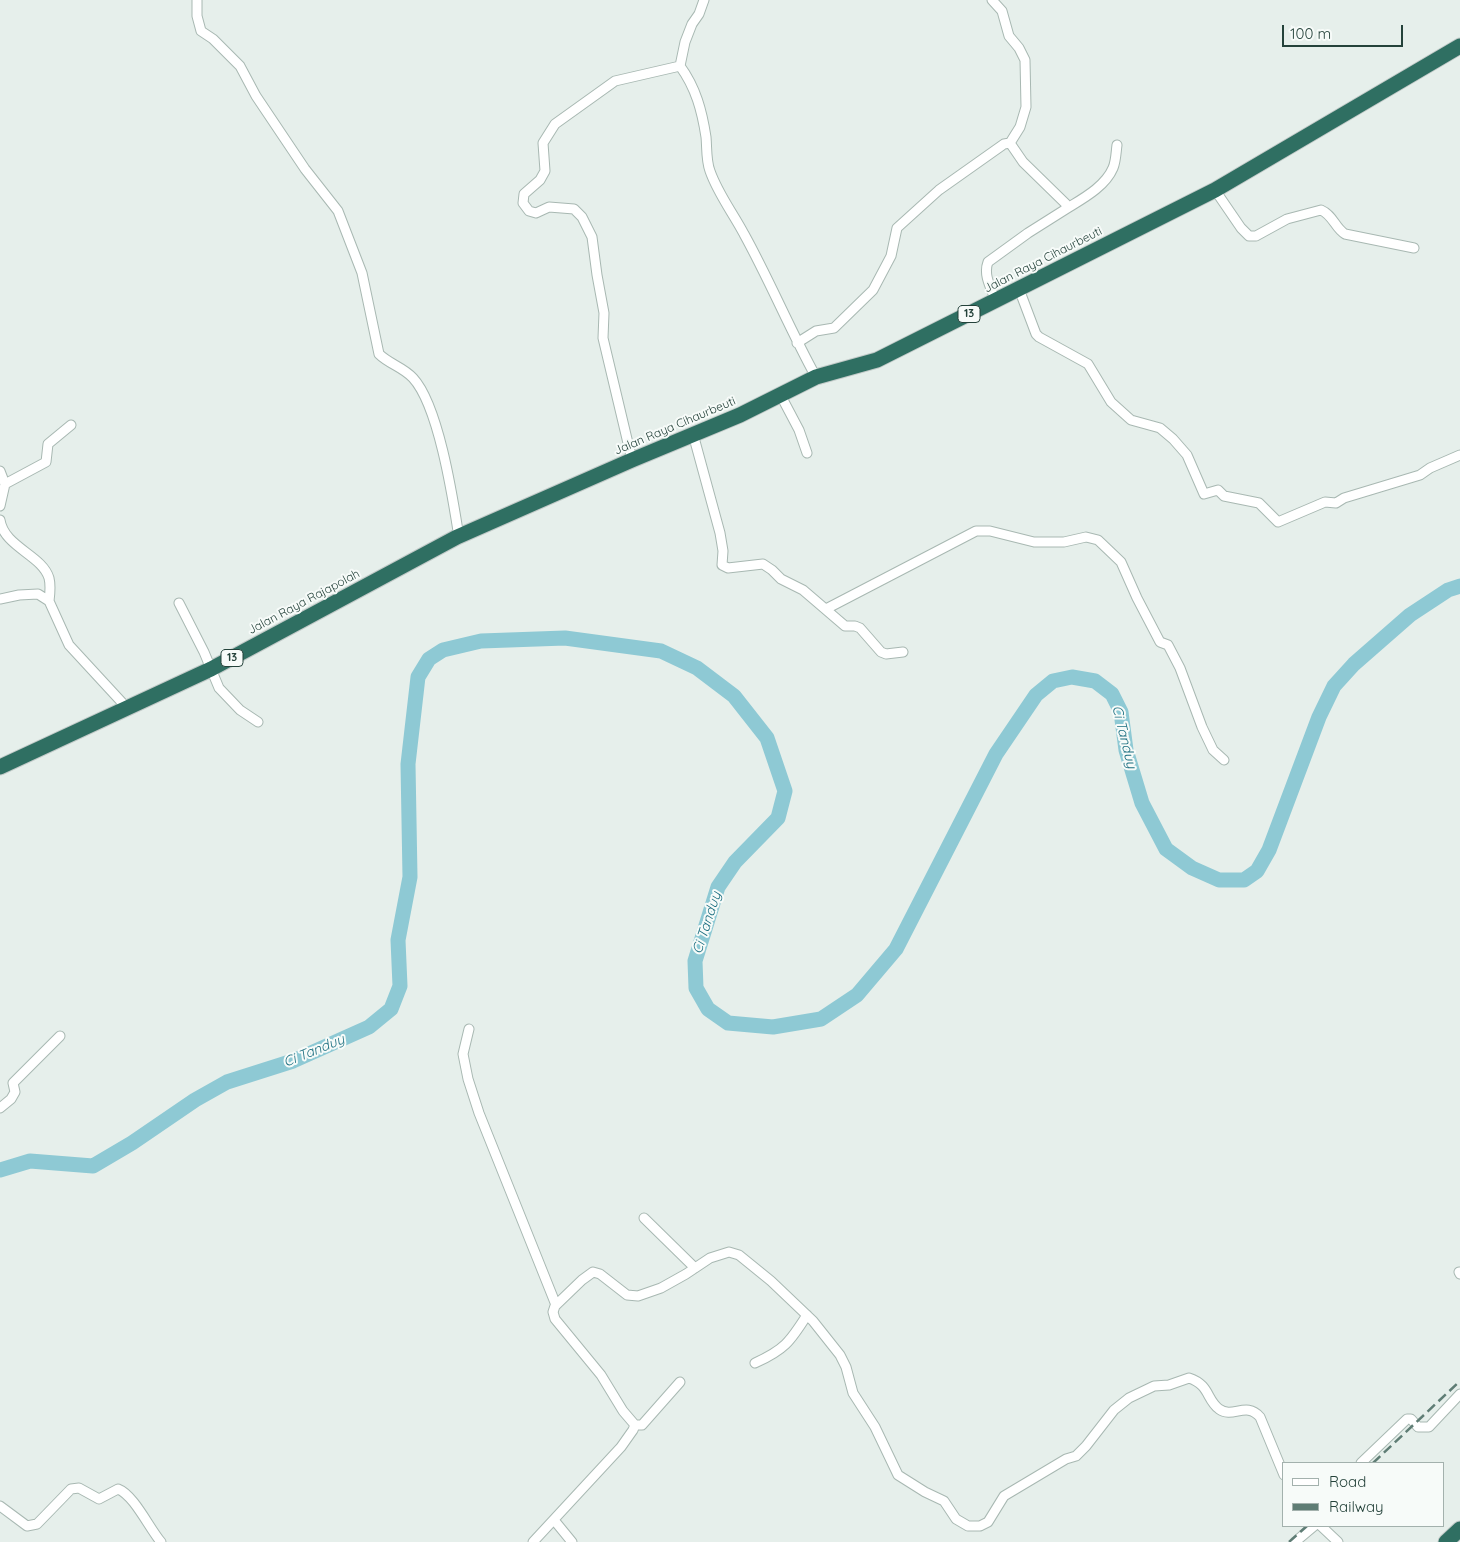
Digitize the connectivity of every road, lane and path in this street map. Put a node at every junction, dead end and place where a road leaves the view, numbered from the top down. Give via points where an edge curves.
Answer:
1 (197, 0) edge
2 (704, 0) edge
3 (992, 0) edge
4 (1460, 46) edge
5 (680, 66) junction
6 (1010, 144) junction
7 (1117, 145) dead end
8 (1215, 190) junction
9 (1066, 209) junction
10 (1414, 248) dead end
11 (1019, 289) junction
12 (996, 301) junction
13 (797, 343) junction
14 (816, 377) junction
15 (780, 394) junction
16 (71, 425) dead end
17 (693, 434) junction
18 (807, 453) dead end
19 (1460, 455) edge
20 (632, 460) junction
21 (0, 471) edge
22 (5, 484) junction
23 (0, 506) edge
24 (0, 520) edge
25 (457, 537) junction
26 (0, 599) edge
27 (49, 601) junction
28 (179, 603) dead end
29 (826, 609) junction
30 (903, 652) dead end
31 (212, 669) junction
32 (128, 709) junction
33 (258, 722) dead end
34 (1224, 760) dead end
35 (0, 768) edge
36 (469, 1029) dead end
37 (60, 1036) dead end
38 (0, 1108) edge
39 (644, 1218) dead end
40 (695, 1268) junction
41 (556, 1305) junction
42 (807, 1315) junction
43 (755, 1363) dead end
44 (680, 1382) dead end
45 (1460, 1394) edge
46 (635, 1426) junction
47 (1362, 1462) edge
48 (1282, 1470) edge
49 (0, 1506) edge
50 (554, 1520) junction
51 (1313, 1527) edge
52 (1322, 1527) edge
53 (1460, 1529) edge
54 (161, 1542) edge
55 (533, 1542) edge
56 (572, 1542) edge
57 (1295, 1542) edge
58 (1338, 1542) edge
59 (1446, 1542) edge

1 - 25 street via 201,31 240,66 305,170 338,211 362,273 379,354 413,377 435,422 452,488
2 - 5 street via 685,42
3 - 6 street via 1002,11 1009,36 1025,60 1026,107
4 - 8 highway, Jalan Raya Cihaurbeuti / 13
5 - 13 street via 699,100 709,169
5 - 20 street via 615,81 554,124 542,142 545,171 524,194 523,203 529,211 536,213 549,207 574,209 592,237 604,313 603,338
6 - 9 street via 1023,162 1066,204
6 - 13 street via 1004,144 939,190 897,228 890,256 873,290 834,328 816,331
7 - 9 street via 1108,178
8 - 10 street via 1249,236 1256,236 1286,219 1321,210 1345,234
8 - 11 highway, Jalan Raya Cihaurbeuti / 13
9 - 12 street via 988,262 986,275
11 - 12 highway, Jalan Raya Cihaurbeuti / 13
11 - 19 street via 1036,334 1088,364 1111,402 1131,420 1160,428 1173,440 1187,455 1204,494 1218,490 1224,496 1259,503 1278,522 1325,502 1336,503 1420,476
12 - 14 highway, Jalan Raya Cihaurbeuti / 13 via 877,360
13 - 14 street
14 - 15 highway, Jalan Raya Cihaurbeuti / 13
15 - 17 highway, Jalan Raya Cihaurbeuti / 13
15 - 18 street
16 - 22 street via 48,444 46,462
17 - 20 highway, Jalan Raya Cihaurbeuti / 13
17 - 29 street via 720,533 722,565 728,568 763,564 781,579 804,590
20 - 25 highway, Jalan Raya Cihaurbeuti / 13
21 - 22 street
22 - 23 street
24 - 27 street via 21,550 46,571 50,585
25 - 31 highway, Jalan Raya Rajapolah / 13
26 - 27 street via 38,594
27 - 32 street via 69,645
28 - 31 street
29 - 30 street via 845,626 860,628 883,654
29 - 34 street via 976,531 990,531 1034,542 1094,538 1124,566 1159,641 1168,645 1178,664 1212,747
31 - 32 highway, Jalan Raya Rajapolah / 13
31 - 33 street via 219,688 228,699
32 - 35 highway, Jalan Raya Rajapolah / 13
36 - 41 street via 463,1054 468,1079
37 - 38 street via 13,1083 15,1092
39 - 40 street
40 - 41 street via 661,1288 638,1296 627,1296 593,1272
40 - 42 street via 718,1255 729,1252 739,1255
41 - 46 street via 555,1319 601,1375
42 - 43 street via 785,1346
42 - 48 street via 844,1361 853,1393 875,1427 898,1475 944,1501 956,1519 968,1526 988,1522 1004,1496 1076,1456 1095,1437 1114,1410 1129,1398 1154,1386 1189,1378 1202,1384 1219,1408 1228,1412 1250,1409 1256,1412
44 - 46 street via 645,1422
45 - 47 street via 1429,1427 1418,1427 1407,1419
46 - 50 street via 628,1438
49 - 54 street via 27,1526 37,1524 71,1489 79,1488 98,1499 118,1489 130,1499
50 - 55 street
50 - 56 street
51 - 57 street
52 - 58 street
53 - 59 highway

